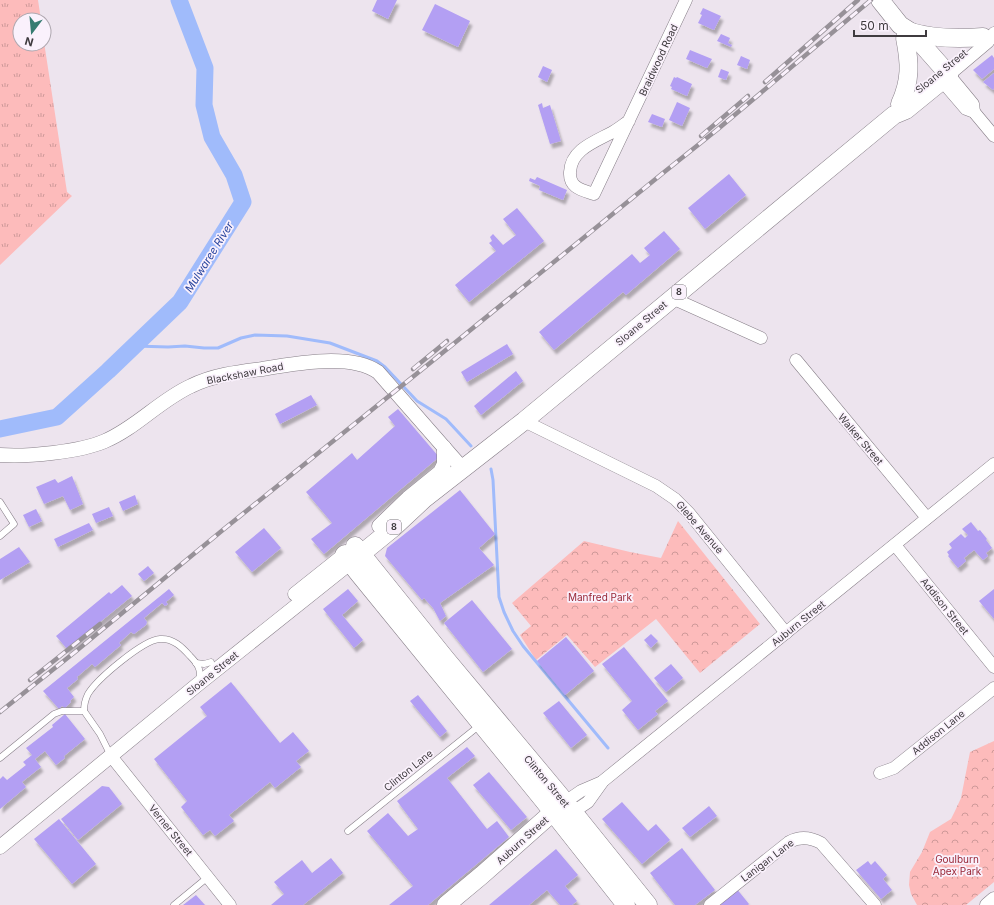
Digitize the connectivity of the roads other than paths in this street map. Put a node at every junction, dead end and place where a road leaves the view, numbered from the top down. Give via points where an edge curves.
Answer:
1 (686, 0) edge
2 (884, 4) edge
3 (905, 31) junction
4 (990, 34) edge
5 (943, 75) junction
6 (897, 110) junction
7 (629, 121) junction
8 (994, 136) edge
9 (672, 298) junction
10 (761, 338) dead end
11 (796, 360) dead end
12 (524, 421) junction
13 (444, 447) junction
14 (0, 455) edge
15 (994, 464) edge
16 (463, 469) junction
17 (424, 499) junction
18 (0, 502) edge
19 (927, 518) junction
20 (378, 526) junction
21 (0, 536) edge
22 (895, 545) junction
23 (353, 554) junction
24 (786, 633) junction
25 (440, 663) junction
26 (994, 667) edge
27 (198, 673) junction
28 (994, 688) edge
29 (84, 712) junction
30 (480, 725) junction
31 (109, 752) junction
32 (0, 758) edge
33 (880, 772) dead end
34 (563, 812) junction
35 (348, 832) dead end
36 (0, 837) edge
37 (0, 847) edge
38 (208, 877) junction
39 (994, 899) edge
40 (174, 905) edge
41 (230, 905) edge
42 (446, 905) edge
43 (456, 905) edge
44 (626, 905) edge
45 (648, 905) edge
46 (710, 905) edge
47 (876, 905) edge
48 (987, 905) edge

1 - 7 street, Braidwood Road
2 - 3 main road
3 - 4 main road via 940,38 965,39
3 - 5 main road
3 - 6 main road via 909,74
4 - 5 street, Sloane Street
5 - 6 main road, Sloane Street
5 - 8 street via 966,109 974,112
6 - 9 main road, Sloane Street / 8
7 - 7 street, Braidwood Road via 594,194 573,186 570,181 570,169 576,157 587,146
9 - 10 street
9 - 12 main road, Sloane Street / 8
11 - 19 street, Walker Street
12 - 16 main road, Sloane Street / 8
12 - 24 street, Glebe Avenue via 656,486 675,499 702,528
13 - 14 street, Blackshaw Road via 378,372 365,365 332,361 280,366 206,380 180,392 105,441 52,453
13 - 16 street, Blackshaw Road
13 - 20 street via 444,464 440,472
15 - 19 street, Auburn Street
16 - 17 main road, Sloane Street / 8
17 - 20 main road, Sloane Street / 8
17 - 23 main road, Sloane Street / 8 via 393,528
18 - 21 lane via 14,524
19 - 22 street, Auburn Street
20 - 23 main road, Sloane Street / 8
22 - 24 street, Auburn Street
22 - 26 street, Addison Street
23 - 25 main road, Clinton Street
23 - 27 street, Sloane Street
23 - 27 street, Sloane Street
24 - 34 street, Auburn Street via 603,781 588,802
25 - 30 main road, Clinton Street
25 - 34 main road, Clinton Street
27 - 29 lane via 182,647 170,640 147,642 97,683 86,698
27 - 31 street, Sloane Street
28 - 33 street, Addison Lane via 894,768
29 - 31 lane
29 - 32 lane via 66,711 54,714
30 - 34 main road, Clinton Street
30 - 35 lane, Clinton Lane
31 - 36 street, Sloane Street
31 - 37 street, Sloane Street
31 - 38 street, Verner Street
34 - 42 main road, Auburn Street
34 - 43 main road, Auburn Street
34 - 44 main road, Clinton Street
34 - 45 main road, Clinton Street
38 - 40 lane
38 - 41 street, Verner Street
39 - 48 street
46 - 47 street, Lanigan Lane via 789,842 803,838 821,843

